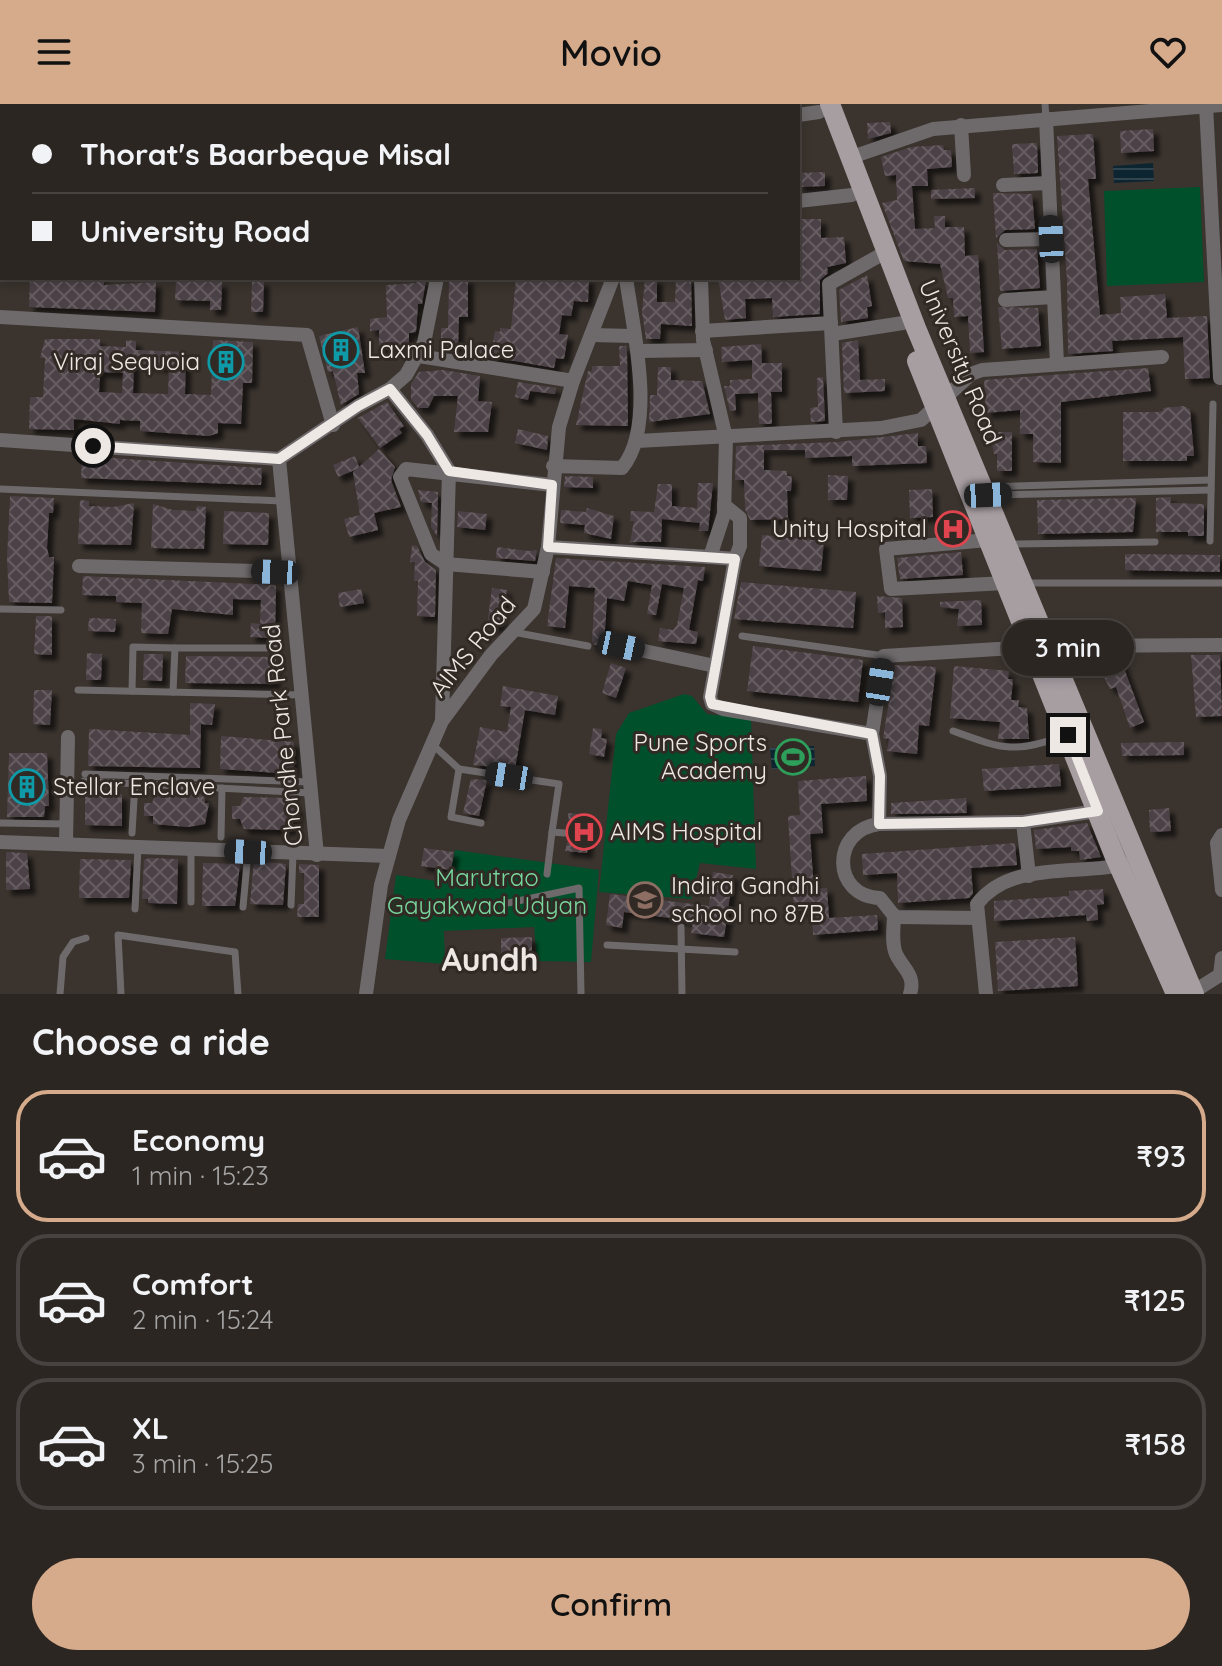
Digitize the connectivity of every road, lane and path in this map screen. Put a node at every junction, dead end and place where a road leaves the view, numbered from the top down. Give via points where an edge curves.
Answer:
1 (1206, 105) edge
2 (1222, 105) edge
3 (822, 107) edge
4 (1045, 111) edge
5 (800, 114) edge
6 (961, 125) junction
7 (849, 158) junction
8 (964, 175) dead end
9 (1049, 183) junction
10 (1003, 185) dead end
11 (852, 195) junction
12 (800, 201) edge
13 (1051, 239) junction
14 (1006, 240) dead end
15 (881, 254) junction
16 (437, 280) edge
17 (612, 280) edge
18 (626, 280) edge
19 (701, 280) edge
20 (1054, 297) junction
21 (1005, 300) dead end
22 (0, 317) edge
23 (903, 323) junction
24 (832, 328) junction
25 (702, 331) junction
26 (591, 335) junction
27 (633, 336) junction
28 (706, 350) junction
29 (638, 351) junction
30 (419, 356) junction
31 (1162, 357) dead end
32 (1057, 364) junction
33 (1220, 378) edge
34 (573, 381) junction
35 (390, 389) junction
36 (942, 404) junction
37 (1213, 404) dead end
38 (333, 425) junction
39 (836, 432) junction
40 (726, 438) junction
41 (0, 440) edge
42 (637, 441) junction
43 (279, 459) junction
44 (553, 466) junction
45 (449, 471) junction
46 (1211, 480) junction
47 (552, 485) junction
48 (0, 489) edge
49 (1211, 490) junction
50 (987, 491) junction
51 (281, 501) junction
52 (724, 505) junction
53 (1210, 541) dead end
54 (999, 542) junction
55 (1155, 542) dead end
56 (548, 547) junction
57 (710, 557) junction
58 (735, 559) junction
59 (446, 564) junction
60 (79, 566) dead end
61 (288, 572) junction
62 (543, 572) junction
63 (1016, 583) junction
64 (1222, 583) edge
65 (0, 609) edge
66 (61, 610) dead end
67 (513, 632) junction
68 (742, 636) dead end
69 (1222, 645) edge
70 (588, 646) dead end
71 (621, 646) dead end
72 (1042, 646) junction
73 (175, 648) junction
74 (280, 648) dead end
75 (884, 656) junction
76 (715, 666) junction
77 (78, 690) dead end
78 (132, 691) junction
79 (173, 692) junction
80 (301, 695) junction
81 (442, 721) junction
82 (953, 731) dead end
83 (872, 734) junction
84 (1068, 735) junction
85 (68, 737) dead end
86 (432, 744) junction
87 (459, 769) junction
88 (135, 783) junction
89 (222, 788) junction
90 (310, 788) junction
91 (1106, 810) junction
92 (1023, 822) junction
93 (0, 823) edge
94 (481, 823) dead end
95 (66, 824) junction
96 (879, 824) junction
97 (552, 832) junction
98 (564, 833) dead end
99 (1222, 835) edge
100 (221, 837) dead end
101 (135, 840) junction
102 (0, 842) edge
103 (66, 844) junction
104 (191, 850) junction
105 (248, 852) junction
106 (293, 854) junction
107 (317, 855) junction
108 (389, 856) junction
109 (1128, 864) junction
110 (547, 874) dead end
111 (1029, 876) junction
112 (1222, 890) edge
113 (191, 902) dead end
114 (508, 903) dead end
115 (291, 905) dead end
116 (243, 907) dead end
117 (135, 909) dead end
118 (894, 915) junction
119 (978, 918) junction
120 (681, 927) dead end
121 (86, 938) dead end
122 (607, 945) dead end
123 (679, 951) junction
124 (735, 952) dead end
125 (1222, 958) edge
126 (60, 994) edge
127 (121, 994) edge
128 (238, 994) edge
129 (366, 994) edge
130 (581, 994) edge
131 (682, 994) edge
132 (910, 994) edge
133 (986, 994) edge
134 (1188, 994) edge

1 - 2 street
1 - 4 street
1 - 33 street
3 - 5 street
3 - 7 main road, University Road
3 - 11 main road, University Road
4 - 6 street
4 - 9 street
6 - 7 street via 933,129
6 - 8 street
7 - 15 main road, University Road
9 - 10 street
9 - 13 street
11 - 12 street
11 - 15 main road, University Road
13 - 14 street
13 - 20 street
15 - 23 main road, University Road
15 - 24 street via 829,284
15 - 36 main road, University Road
16 - 30 street
17 - 26 street, AIMS Road
18 - 27 street
19 - 25 street
20 - 21 street
20 - 32 street
22 - 38 street via 307,335
23 - 24 street
23 - 36 main road, University Road
24 - 25 street
24 - 39 street
25 - 28 street
26 - 27 street
26 - 34 street, AIMS Road
27 - 29 street
28 - 29 street
28 - 40 street
29 - 42 street
30 - 34 street
30 - 35 street
31 - 32 street
32 - 36 street via 982,370 971,374
34 - 44 street, AIMS Road
35 - 38 street
35 - 45 street
36 - 39 street via 913,423
36 - 50 main road, University Road
36 - 54 main road, University Road
37 - 46 lane
38 - 43 street
39 - 40 street
40 - 42 street
40 - 52 street
41 - 43 street
42 - 44 street via 622,468
43 - 51 street, Chondhe Park Road
44 - 47 street, AIMS Road
45 - 47 street
45 - 59 street
45 - 59 street via 406,469 400,477 431,554
46 - 49 lane
46 - 50 lane
47 - 56 street, AIMS Road
48 - 51 lane
49 - 50 lane
49 - 53 lane
50 - 54 main road, University Road
51 - 61 street, Chondhe Park Road
52 - 57 street
52 - 58 street via 740,518
54 - 55 lane
54 - 63 main road, University Road
54 - 63 street via 886,549 891,589
56 - 57 street
56 - 62 street, AIMS Road
57 - 58 street
58 - 76 street
59 - 62 street
59 - 81 street
60 - 61 street
61 - 80 street, Chondhe Park Road
62 - 67 street, AIMS Road via 534,609
63 - 64 lane
63 - 72 main road, University Road
65 - 66 lane
67 - 70 lane
67 - 81 street, AIMS Road
68 - 75 lane
69 - 72 street
71 - 76 street
72 - 75 street
72 - 84 main road, University Road
72 - 91 main road, University Road
73 - 74 lane
73 - 78 lane via 133,647
73 - 79 lane
75 - 83 street
76 - 83 street via 712,704
77 - 78 lane
78 - 79 lane
79 - 80 lane
80 - 90 street, Chondhe Park Road
81 - 86 street, AIMS Road
82 - 84 lane via 1004,750
83 - 96 street via 880,776
84 - 91 main road, University Road
85 - 95 street
86 - 87 lane
86 - 108 street, AIMS Road
87 - 94 lane via 451,817
87 - 97 lane via 559,784
88 - 89 lane
88 - 90 lane via 85,777
88 - 101 lane
89 - 90 lane
89 - 100 lane
90 - 107 street, Chondhe Park Road
91 - 92 street
91 - 109 main road, University Road
92 - 96 street
92 - 111 street
93 - 95 lane
95 - 103 street
96 - 118 street via 853,834 844,856 845,873 862,897 880,898
97 - 98 lane
97 - 110 lane
99 - 112 street via 1217,843
101 - 103 street
101 - 104 street
101 - 117 lane
102 - 103 street
104 - 105 street
104 - 113 lane
105 - 106 street
105 - 116 lane
106 - 107 street
106 - 115 lane
107 - 108 street, Chondhe Park Road
108 - 129 street, AIMS Road
109 - 111 street
109 - 134 main road, University Road
111 - 119 street via 1014,877 987,892 977,904
114 - 130 lane via 579,888
118 - 119 street
118 - 132 street via 895,952 911,975
119 - 133 street
120 - 123 lane
121 - 126 lane via 73,942 63,957
122 - 123 lane
123 - 124 lane
123 - 131 lane
125 - 134 street via 1220,975
127 - 128 lane via 118,935 235,952

